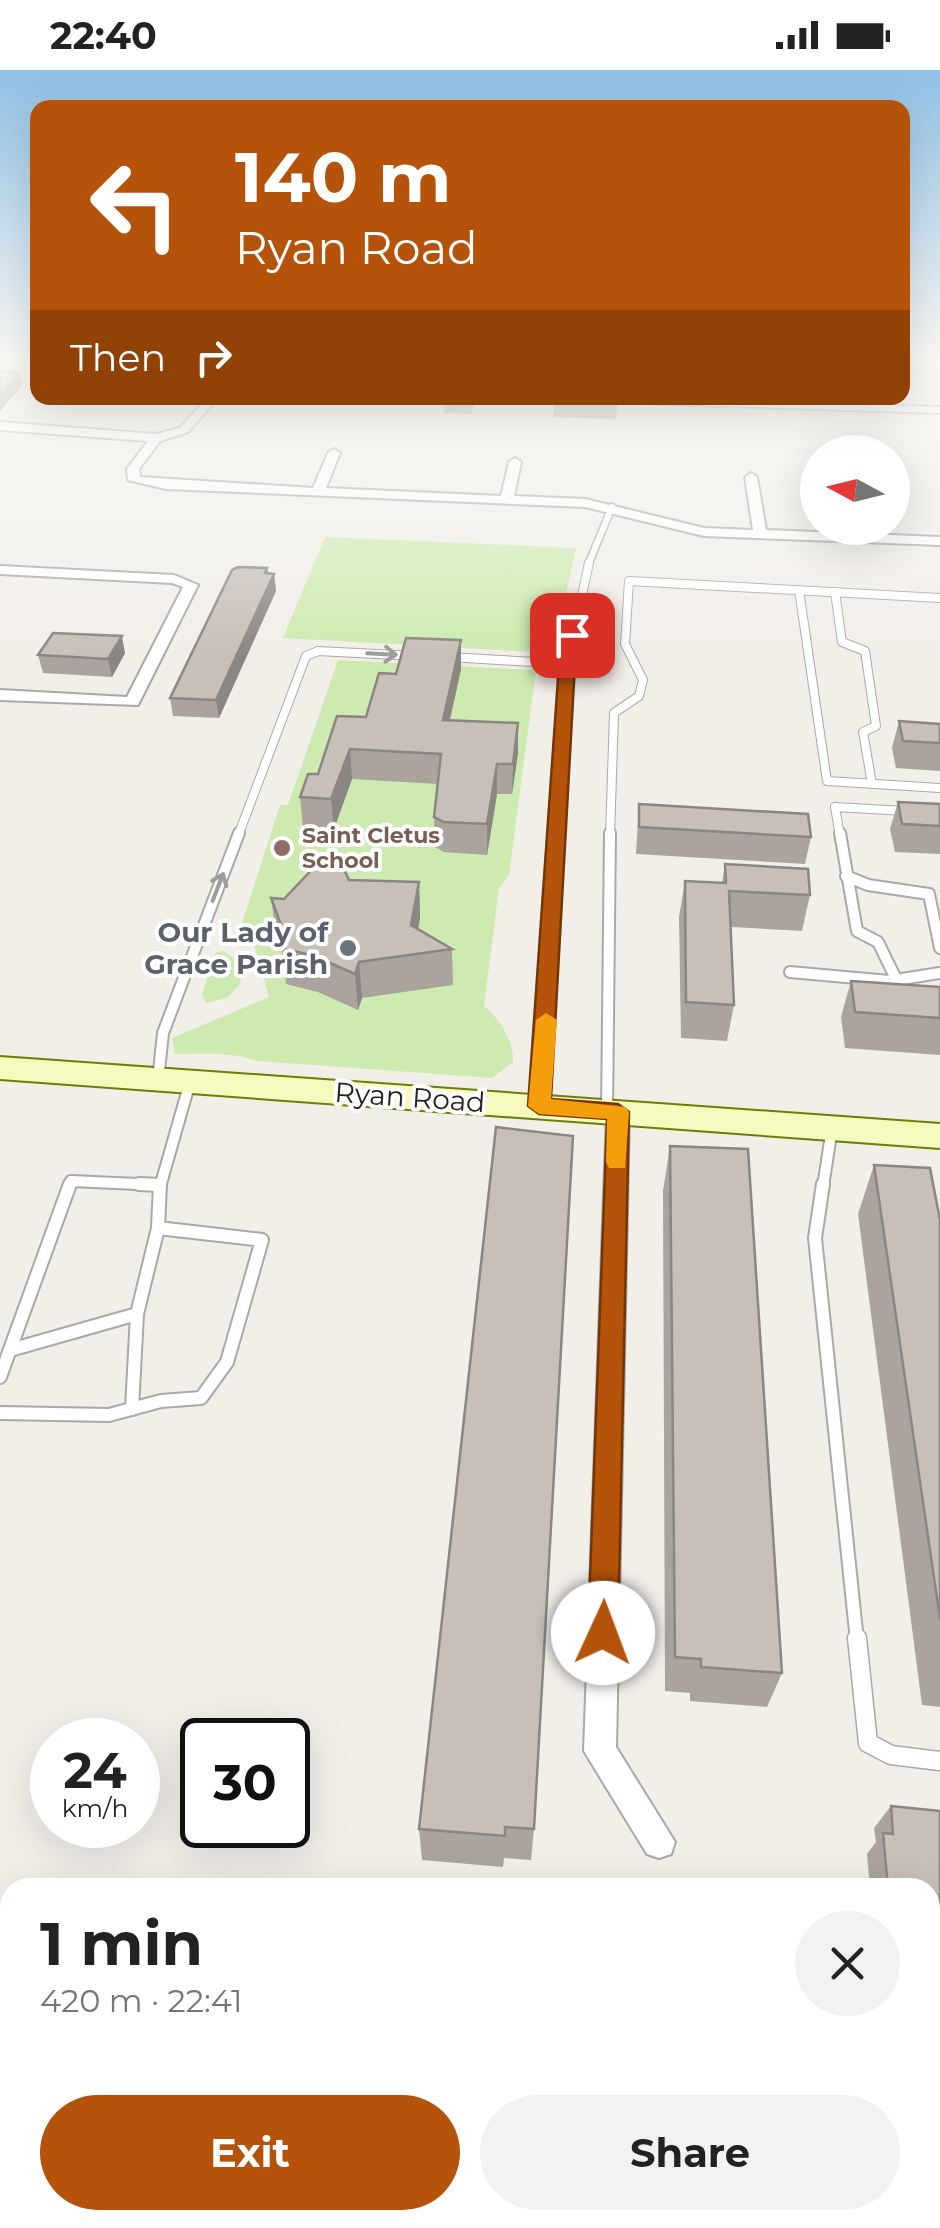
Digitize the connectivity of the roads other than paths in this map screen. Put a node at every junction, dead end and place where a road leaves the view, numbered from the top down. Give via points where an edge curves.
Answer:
1 (143, 456) edge
2 (333, 456) edge
3 (516, 462) dead end
4 (751, 477) dead end
5 (318, 491) junction
6 (507, 499) junction
7 (612, 507) junction
8 (760, 533) junction
9 (940, 541) edge
10 (0, 570) edge
11 (800, 590) junction
12 (835, 592) junction
13 (940, 598) edge
14 (567, 664) junction
15 (0, 695) edge
16 (827, 781) junction
17 (872, 784) junction
18 (940, 788) edge
19 (835, 807) junction
20 (940, 813) edge
21 (846, 876) junction
22 (940, 948) edge
23 (790, 972) dead end
24 (940, 973) edge
25 (896, 979) junction
26 (0, 1068) edge
27 (158, 1080) junction
28 (190, 1082) junction
29 (539, 1106) junction
30 (612, 1112) junction
31 (832, 1128) junction
32 (940, 1136) edge
33 (160, 1186) junction
34 (158, 1228) junction
35 (137, 1314) junction
36 (10, 1350) junction
37 (0, 1377) edge
38 (132, 1409) junction
39 (0, 1413) edge
40 (940, 1762) edge
41 (659, 1842) dead end

1 - 5 street via 134,480
2 - 5 street
3 - 6 street
4 - 8 street
5 - 6 street
6 - 7 street
7 - 8 street via 704,532
7 - 14 lane via 591,553
8 - 9 street
10 - 15 street via 188,582 191,590 132,702
11 - 12 lane
11 - 16 lane
11 - 30 lane via 629,581 625,644 643,680 639,696 614,713 611,743
12 - 13 lane
12 - 17 lane via 842,642 865,651 876,726 863,732
27 -> 14 lane via 163,1033 307,655
14 - 29 lane
16 - 17 lane
16 - 19 lane
17 - 18 lane
19 - 20 lane
19 - 21 lane
21 - 22 lane via 929,894
21 - 25 lane via 857,931 878,942
23 - 25 lane
24 - 25 lane
26 - 27 main road, Ryan Road
27 - 28 main road, Ryan Road
28 - 29 main road, Ryan Road
28 - 33 lane
29 - 30 main road, Ryan Road
30 - 31 main road, Ryan Road
30 - 41 street via 600,1751
31 - 32 main road, Ryan Road
31 - 40 lane via 814,1238 868,1743 891,1755
33 - 34 lane
33 - 36 lane via 72,1180
34 - 35 lane
34 - 38 lane via 262,1240 227,1362 201,1398
35 - 36 lane
35 - 38 lane
36 - 37 lane
38 - 39 lane via 110,1415

